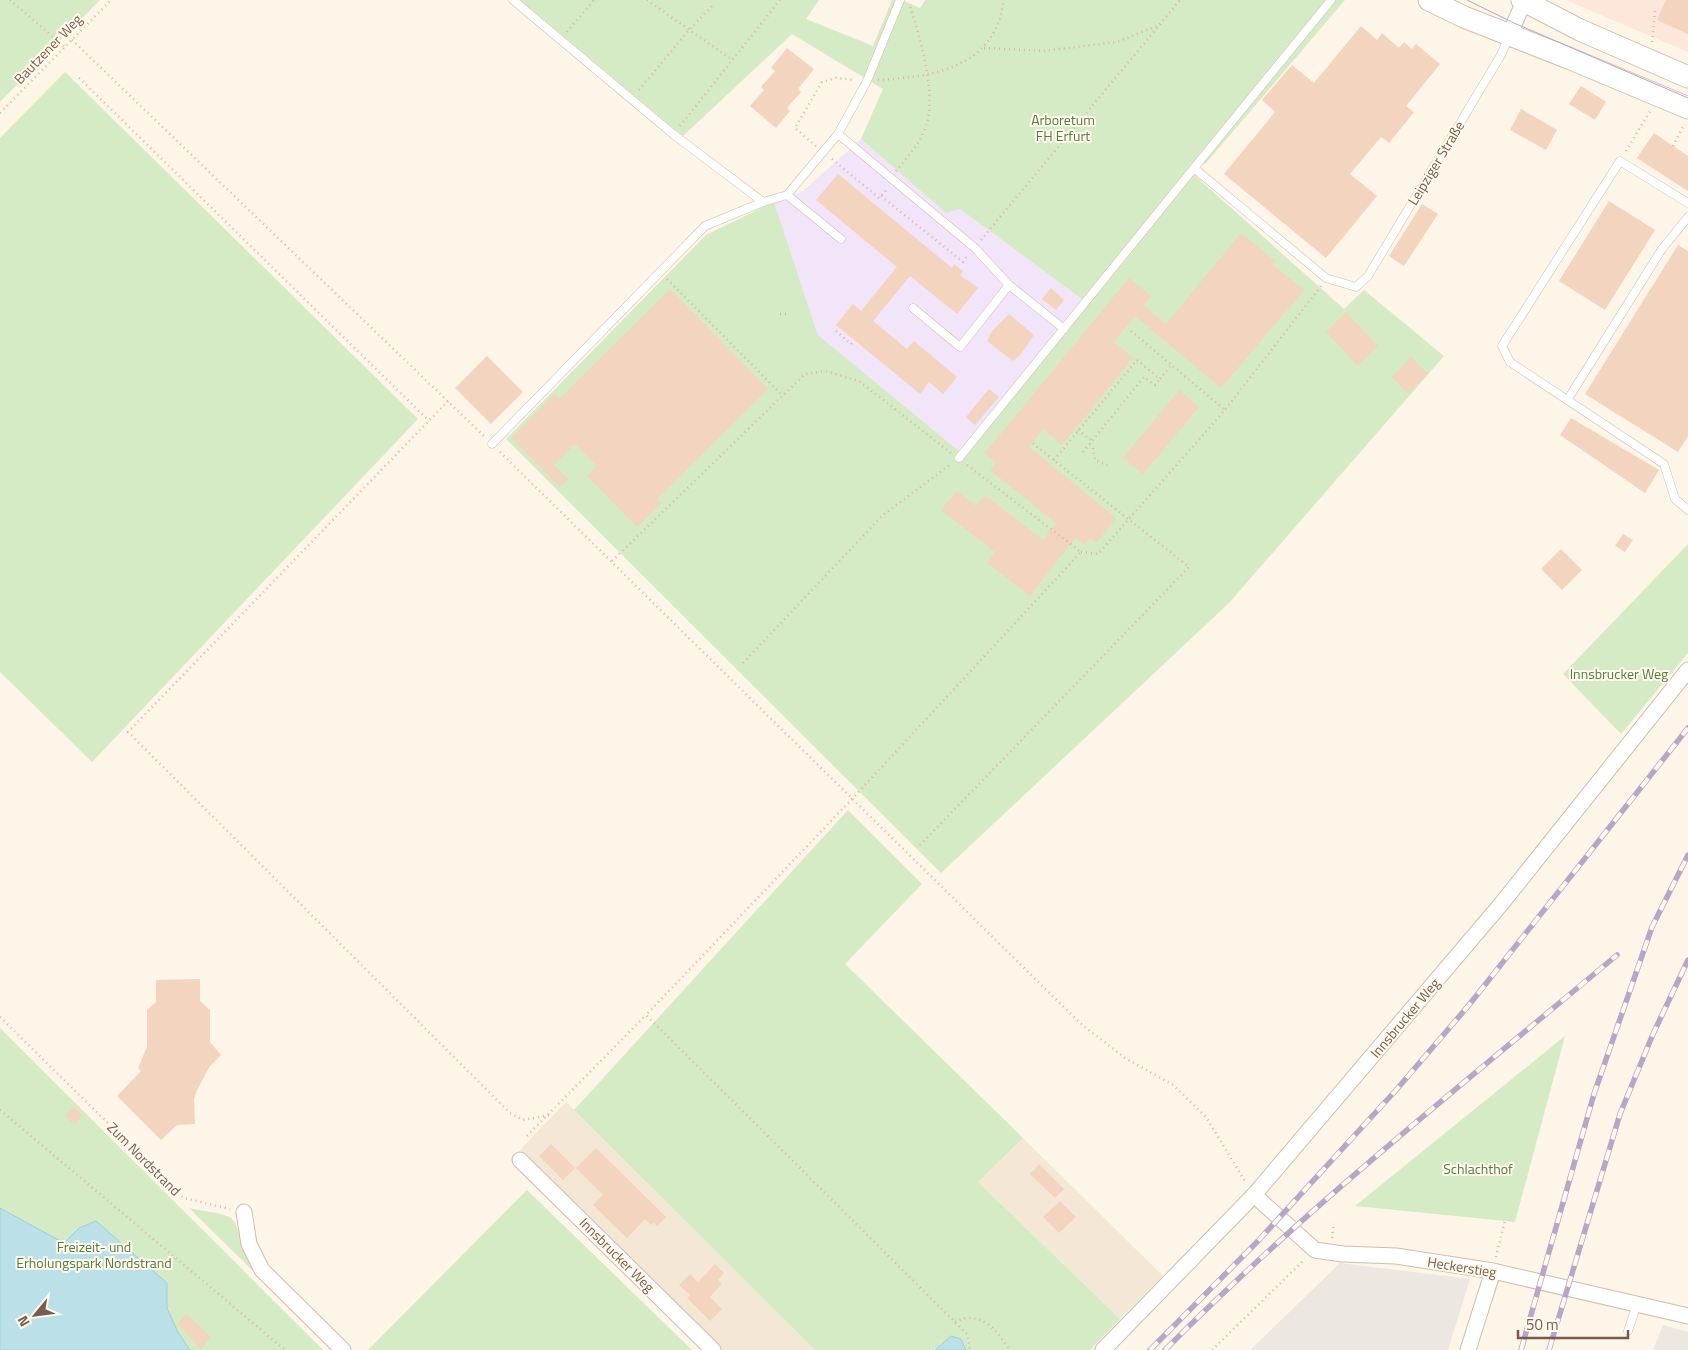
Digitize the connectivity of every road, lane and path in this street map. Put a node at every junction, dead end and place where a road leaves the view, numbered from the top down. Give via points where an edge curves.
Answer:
1 (10, 0) edge
2 (111, 0) edge
3 (513, 0) edge
4 (594, 0) edge
5 (647, 0) edge
6 (900, 0) edge
7 (908, 0) edge
8 (1004, 0) edge
9 (1180, 0) edge
10 (1331, 0) edge
11 (1429, 0) edge
12 (1524, 0) edge
13 (778, 1) edge
14 (712, 6) dead end
15 (1655, 12) dead end
16 (1159, 25) junction
17 (689, 30) junction
18 (1510, 34) junction
19 (562, 39) junction
20 (72, 40) junction
21 (1651, 46) dead end
22 (65, 47) junction
23 (984, 48) junction
24 (732, 59) junction
25 (926, 75) junction
26 (1688, 77) edge
27 (79, 78) dead end
28 (867, 81) junction
29 (632, 99) junction
30 (1653, 105) dead end
31 (1688, 108) edge
32 (0, 113) edge
33 (1688, 118) edge
34 (674, 134) junction
35 (838, 134) junction
36 (1673, 146) dead end
37 (823, 152) junction
38 (1620, 161) junction
39 (1194, 168) junction
40 (892, 179) junction
41 (787, 195) junction
42 (881, 196) junction
43 (763, 202) junction
44 (1688, 203) edge
45 (1688, 216) edge
46 (841, 239) dead end
47 (974, 248) junction
48 (660, 272) junction
49 (1326, 278) junction
50 (1009, 285) junction
51 (913, 308) dead end
52 (780, 314) dead end
53 (789, 314) dead end
54 (1064, 329) junction
55 (836, 331) dead end
56 (1131, 331) dead end
57 (854, 340) dead end
58 (1171, 365) junction
59 (1160, 379) junction
60 (782, 396) junction
61 (1568, 399) junction
62 (448, 402) junction
63 (1224, 410) junction
64 (429, 421) junction
65 (1078, 430) junction
66 (1032, 442) dead end
67 (1091, 443) junction
68 (492, 444) junction
69 (1083, 452) dead end
70 (959, 458) junction
71 (1054, 460) junction
72 (1111, 467) dead end
73 (1688, 510) edge
74 (1129, 518) junction
75 (1081, 552) junction
76 (612, 561) junction
77 (743, 663) dead end
78 (1688, 670) edge
79 (853, 798) junction
80 (920, 845) dead end
81 (646, 1015) junction
82 (0, 1017) edge
83 (0, 1110) edge
84 (549, 1115) junction
85 (528, 1136) dead end
86 (520, 1160) dead end
87 (1242, 1178) dead end
88 (1254, 1195) junction
89 (244, 1212) joint
90 (1505, 1220) dead end
91 (1315, 1250) junction
92 (1493, 1271) junction
93 (1637, 1304) junction
94 (1688, 1316) edge
95 (955, 1322) junction
96 (1628, 1330) dead end
97 (285, 1350) edge
98 (343, 1350) edge
99 (713, 1350) edge
100 (970, 1350) edge
101 (1009, 1350) edge
102 (1103, 1350) edge
103 (1212, 1350) edge
104 (1468, 1350) edge

1 - 22 path
2 - 20 path, Bautzener Weg
3 - 19 lane
4 - 19 path
5 - 17 path
6 - 28 lane
7 - 25 path via 921,42
8 - 23 path via 998,25
9 - 16 path
10 - 39 lane
11 - 18 main road
12 - 18 street, Leipziger Straße
12 - 26 main road, Leipziger Straße via 1580,30
13 - 24 path
14 - 17 path
15 - 21 path
16 - 23 path via 1117,42 1043,50
16 - 47 path
17 - 24 path
17 - 29 path
18 - 31 main road
18 - 49 lane, Leipziger Straße via 1501,55 1368,276 1356,287
19 - 29 lane
20 - 22 path, Bautzener Weg
20 - 62 path
22 - 32 path, Bautzener Weg
23 - 25 path via 967,61
24 - 34 path
25 - 28 path
25 - 40 path via 929,106 926,127
27 - 64 path
28 - 35 lane
28 - 37 path via 836,78 822,82 795,128
29 - 34 lane
30 - 38 path
33 - 36 path
34 - 43 lane
35 - 37 lane
35 - 40 lane
37 - 41 lane
37 - 42 path via 879,198
38 - 44 lane
38 - 61 lane via 1502,346 1510,362
39 - 49 lane
39 - 54 lane
40 - 42 path
40 - 47 lane
41 - 43 lane
41 - 46 lane
42 - 47 path via 963,262
43 - 48 lane via 705,226
45 - 61 lane via 1662,248
47 - 50 lane
48 - 60 path
48 - 68 lane
49 - 63 path
50 - 51 lane via 960,347
50 - 54 lane
52 - 53 path
54 - 70 lane
55 - 57 path via 851,344
56 - 58 path
58 - 59 path
58 - 63 path
59 - 65 path via 1137,360
59 - 67 path via 1155,385 1144,377
60 - 70 path via 805,374 825,371 858,381
60 - 76 path
61 - 73 lane via 1664,464 1674,499
62 - 64 path
62 - 68 path
63 - 74 path
64 - 84 path via 128,732 510,1113 523,1120
65 - 67 path
65 - 71 path
66 - 71 path
67 - 69 path
67 - 72 path via 1094,460
68 - 76 path
70 - 75 path
70 - 77 path via 883,515
71 - 74 path
74 - 75 path via 1098,554
74 - 80 path via 1189,567
75 - 79 path
76 - 79 path
78 - 88 street, Innsbrucker Weg via 1502,903
79 - 81 path
79 - 87 path via 1080,1023 1124,1058 1180,1091 1206,1117
81 - 84 path
81 - 95 path
82 - 89 path, Zum Nordstrand via 184,1198
83 - 97 path
84 - 85 path
86 - 99 street, Innsbrucker Weg
88 - 91 street
88 - 102 street, Innsbrucker Weg
89 - 98 street via 249,1244 262,1270
90 - 92 path
91 - 92 street, Heckerstieg via 1396,1256
91 - 103 path
92 - 93 street, Heckerstieg
92 - 104 street
93 - 94 street, Heckerstieg
93 - 96 lane
95 - 100 path via 967,1334
95 - 101 path via 964,1317 975,1317 1000,1334

